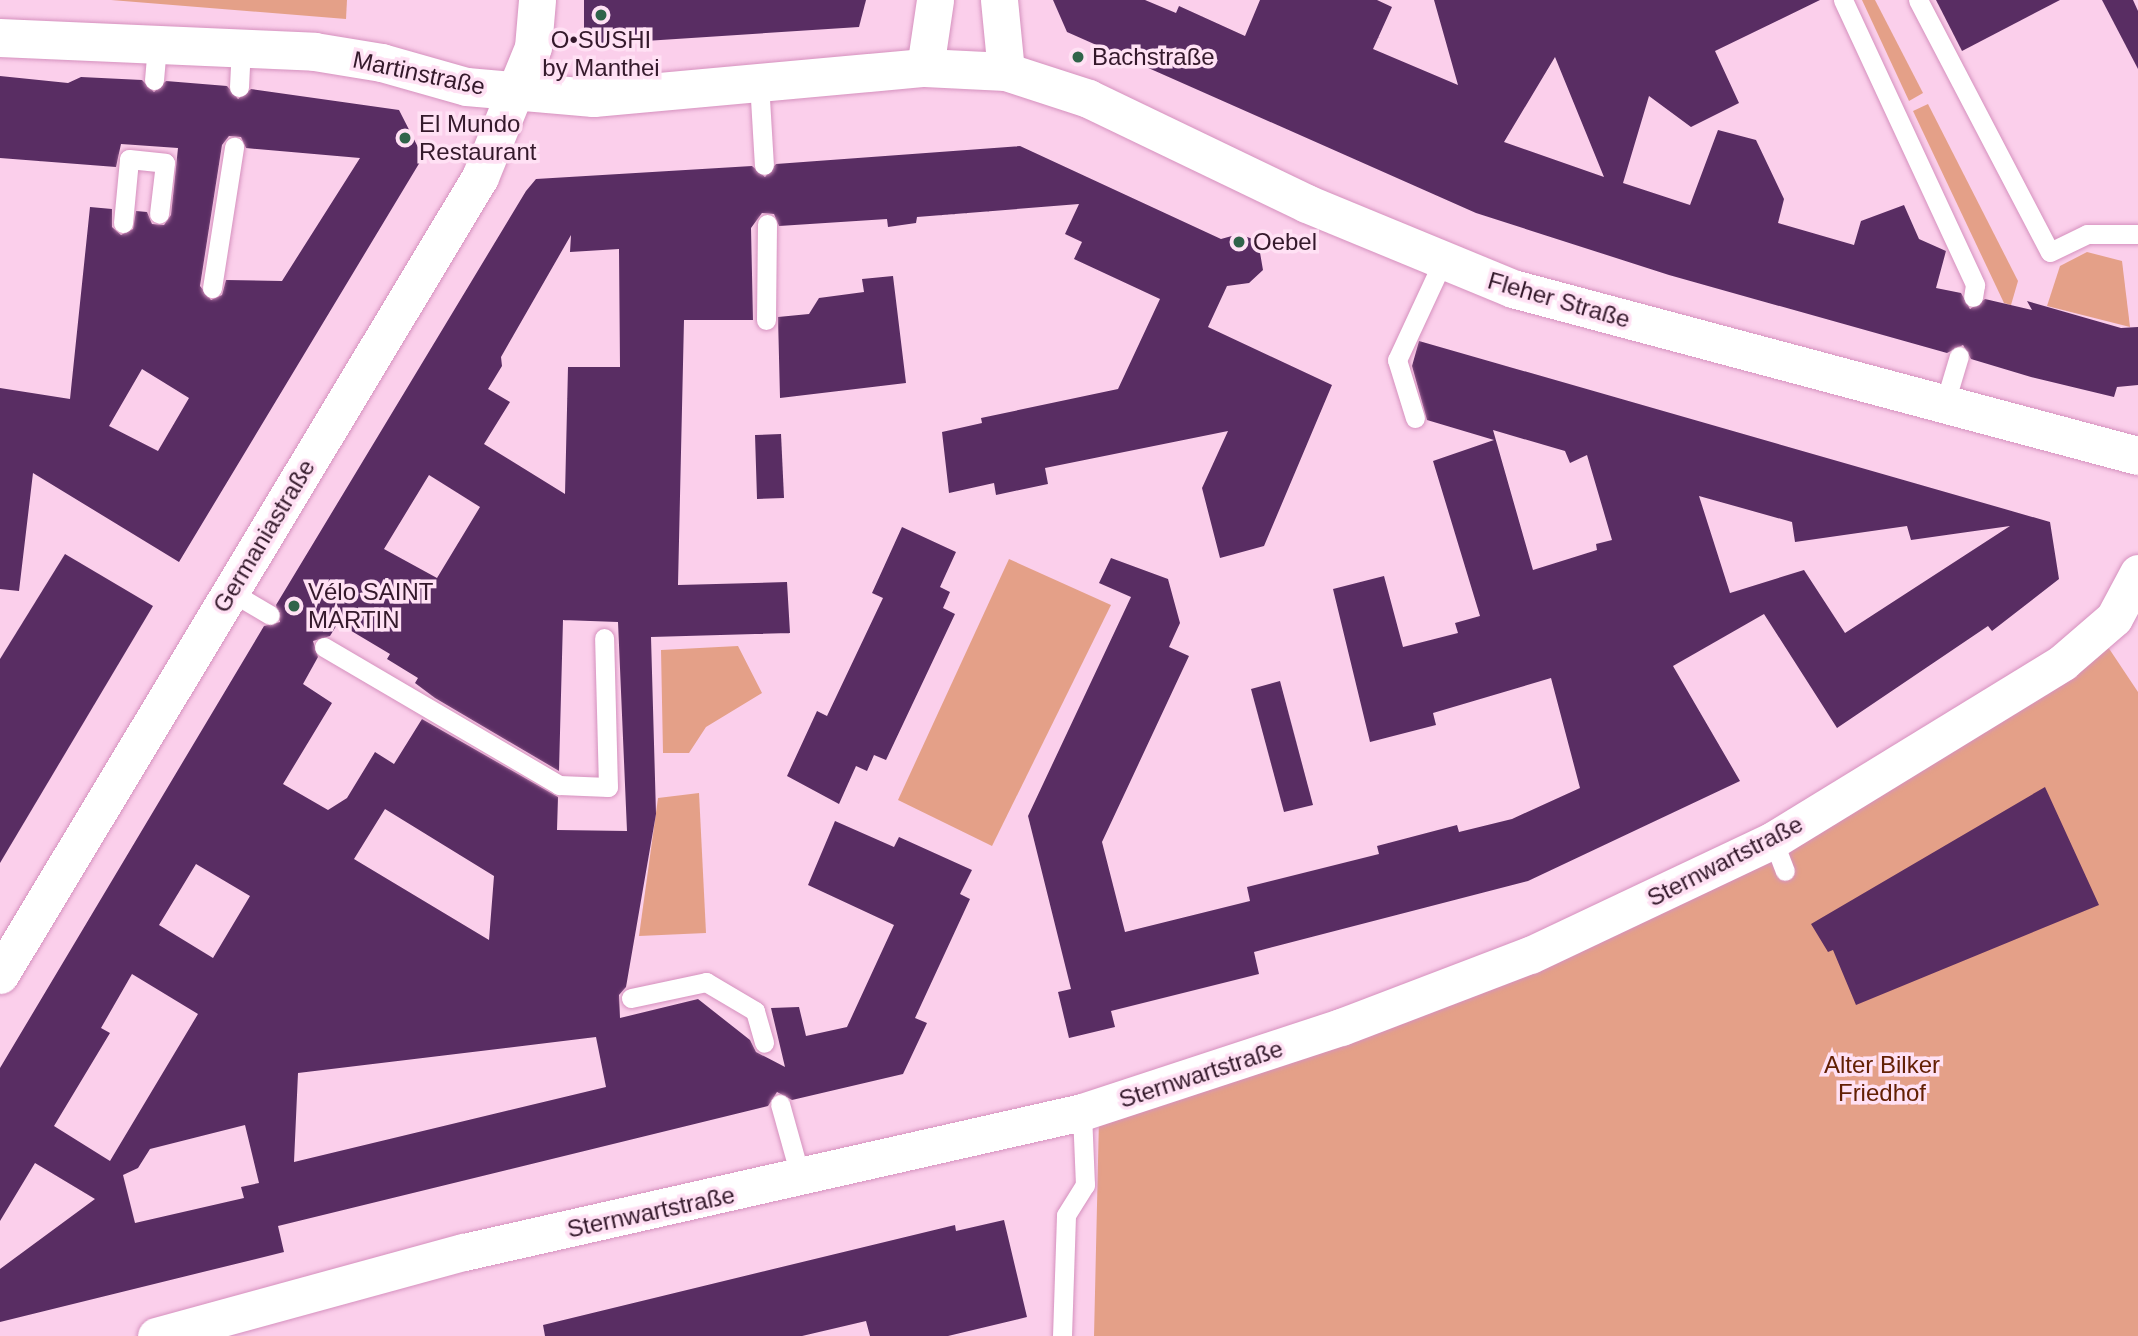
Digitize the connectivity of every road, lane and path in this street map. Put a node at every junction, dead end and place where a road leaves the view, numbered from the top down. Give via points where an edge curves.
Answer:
1 (537, 0) edge
2 (934, 0) edge
3 (999, 0) edge
4 (1843, 0) edge
5 (1918, 0) edge
6 (0, 37) edge
7 (241, 46) junction
8 (925, 68) junction
9 (1006, 72) junction
10 (759, 82) junction
11 (239, 87) dead end
12 (515, 91) junction
13 (234, 147) dead end
14 (764, 165) dead end
15 (159, 214) dead end
16 (123, 223) dead end
17 (767, 223) dead end
18 (2138, 234) edge
19 (1442, 263) junction
20 (212, 288) dead end
21 (1973, 297) dead end
22 (766, 320) dead end
23 (1959, 356) dead end
24 (1944, 406) junction
25 (1415, 418) dead end
26 (2138, 456) edge
27 (2138, 573) edge
28 (231, 592) junction
29 (270, 615) dead end
30 (604, 638) dead end
31 (324, 647) dead end
32 (0, 975) edge
33 (631, 998) dead end
34 (764, 1043) dead end
35 (780, 1104) dead end
36 (1082, 1112) junction
37 (801, 1179) junction
38 (156, 1336) edge
39 (1062, 1336) edge

1 - 12 street via 533,47
2 - 8 street
3 - 9 street
4 - 21 lane via 1975,285
5 - 18 lane via 2050,252 2087,234
6 - 7 street, Martinstraße via 155,62
7 - 11 lane
7 - 12 street, Martinstraße via 382,63 467,87
8 - 9 street, Martinstraße
8 - 10 street, Martinstraße
9 - 19 street, Fleher Straße via 1089,99
10 - 12 street, Martinstraße via 624,97
10 - 14 lane
12 - 28 street, Germaniastraße via 480,177
13 - 20 lane
15 - 16 lane via 165,163 149,154 129,159
17 - 22 lane
19 - 24 street, Fleher Straße via 1513,289
19 - 25 lane via 1397,360
23 - 24 lane
24 - 26 street, Fleher Straße
27 - 36 street, Sternwartstraße via 2114,618 2063,663 1779,855 1341,1027
28 - 29 lane
28 - 32 street, Germaniastraße
30 - 31 lane via 608,787 559,785
33 - 34 lane via 706,982 755,1011
35 - 37 lane
36 - 37 street, Sternwartstraße
36 - 39 lane via 1086,1185 1066,1215
37 - 38 street, Sternwartstraße via 464,1252

